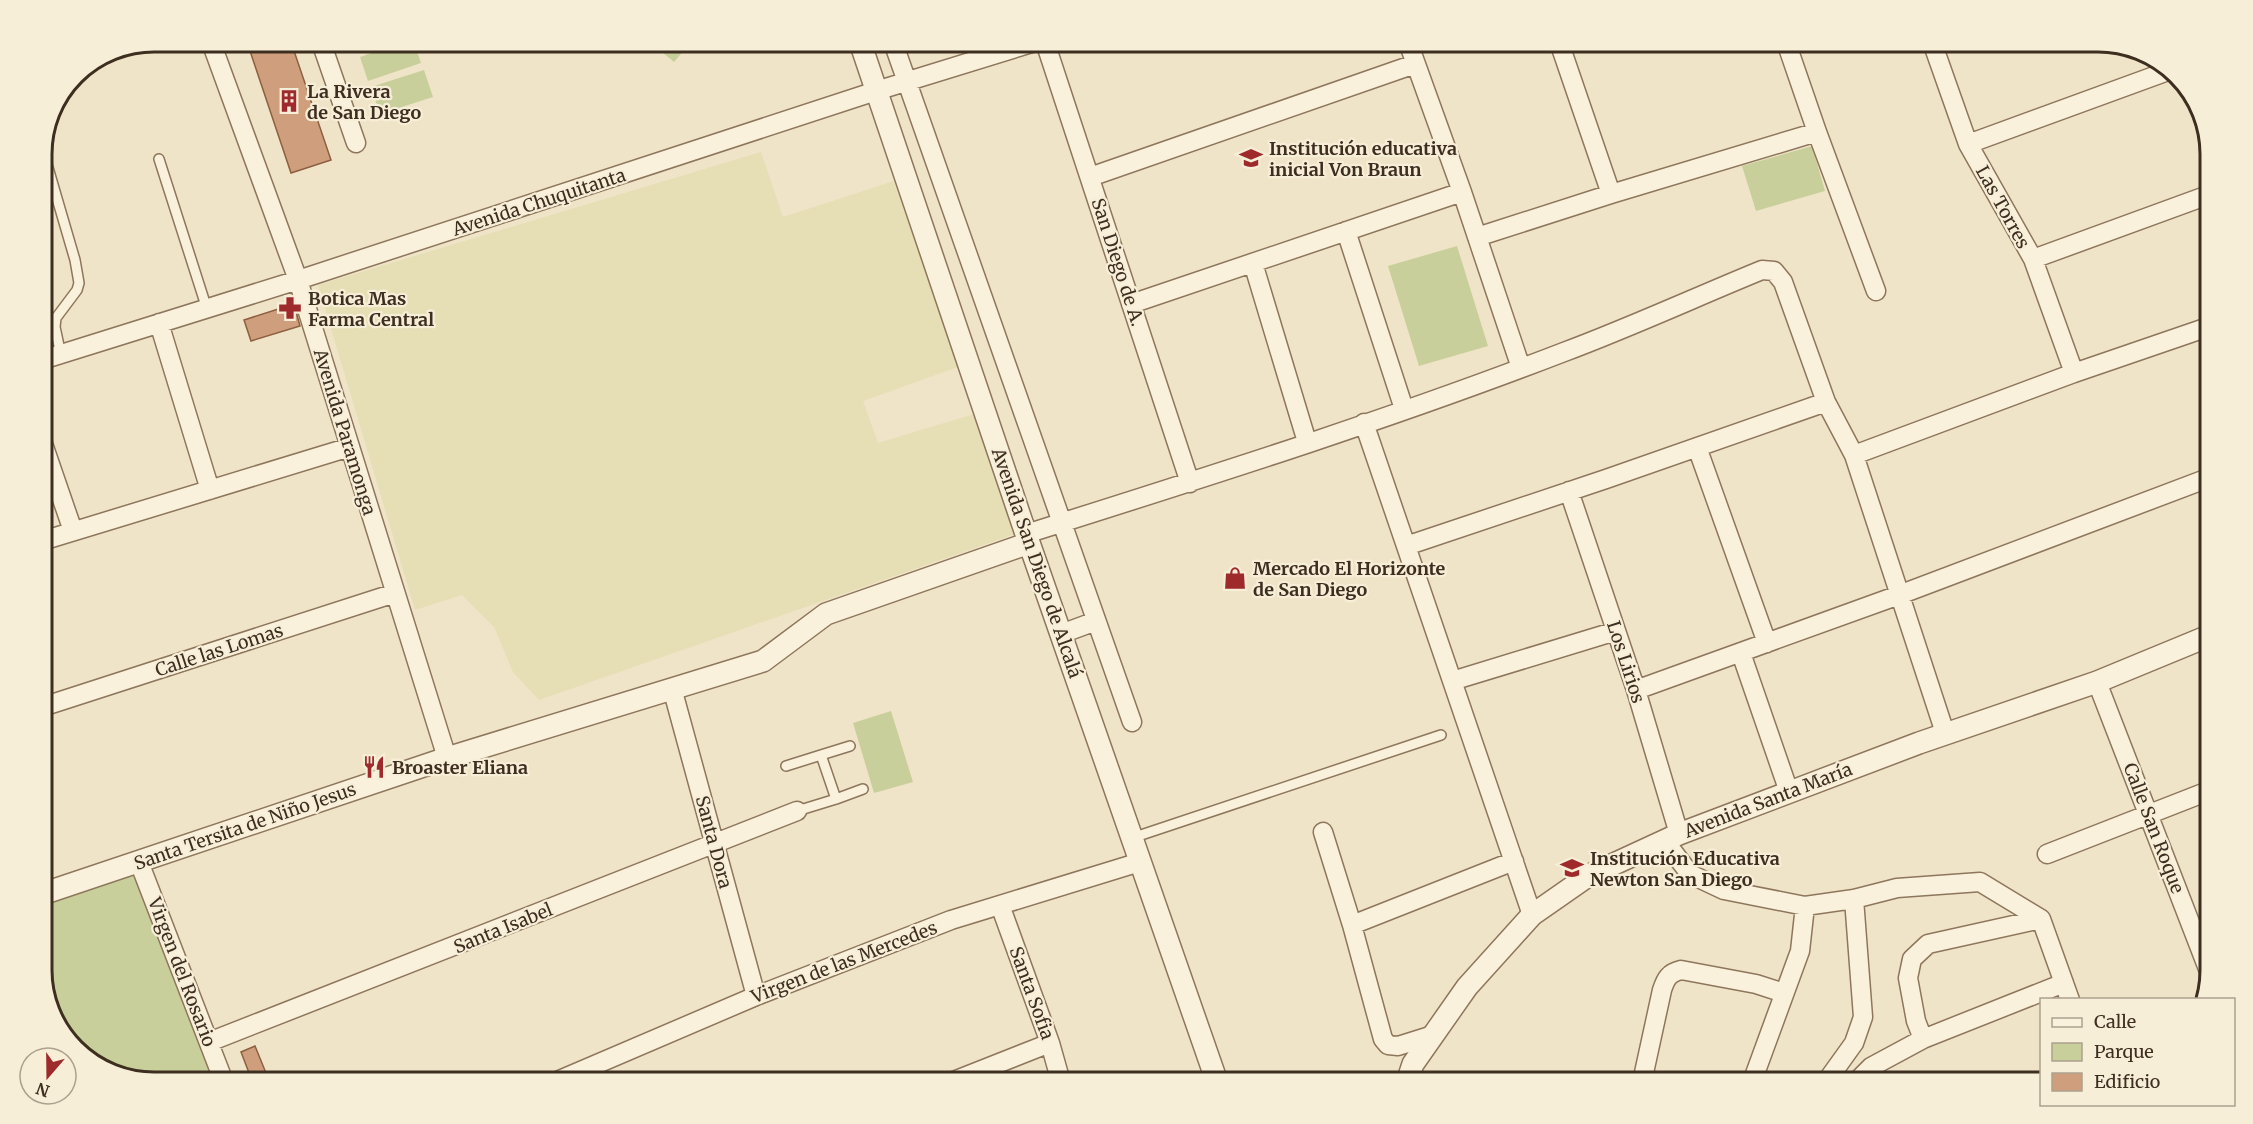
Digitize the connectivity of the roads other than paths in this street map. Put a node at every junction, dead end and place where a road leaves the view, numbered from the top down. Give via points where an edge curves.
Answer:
1 (215, 52) edge
2 (324, 52) edge
3 (863, 52) edge
4 (897, 52) edge
5 (1002, 52) edge
6 (1048, 52) edge
7 (1411, 52) edge
8 (1562, 52) edge
9 (1789, 52) edge
10 (1936, 52) edge
11 (1415, 64) junction
12 (2160, 74) edge
13 (907, 81) junction
14 (876, 91) junction
15 (1817, 132) junction
16 (356, 143) dead end
17 (1968, 144) junction
18 (159, 159) dead end
19 (1089, 177) junction
20 (53, 185) edge
21 (1462, 192) junction
22 (1611, 194) junction
23 (2200, 198) edge
24 (1346, 231) junction
25 (1477, 237) junction
26 (2033, 260) junction
27 (1253, 263) junction
28 (298, 280) junction
29 (1876, 291) dead end
30 (1131, 304) junction
31 (207, 309) junction
32 (159, 323) junction
33 (2200, 330) edge
34 (61, 355) junction
35 (53, 357) edge
36 (1521, 368) junction
37 (2074, 373) junction
38 (1826, 402) junction
39 (1404, 409) junction
40 (1364, 423) junction
41 (1307, 442) junction
42 (350, 447) junction
43 (1697, 447) junction
44 (1854, 455) junction
45 (53, 473) edge
46 (2200, 481) edge
47 (1190, 483) junction
48 (210, 490) junction
49 (1569, 491) junction
50 (1060, 523) junction
51 (73, 531) junction
52 (53, 537) edge
53 (1028, 538) junction
54 (1406, 546) junction
55 (395, 593) junction
56 (1899, 595) junction
57 (1095, 621) junction
58 (1616, 631) junction
59 (1061, 634) junction
60 (2200, 639) edge
61 (1767, 643) junction
62 (1741, 652) junction
63 (1452, 681) junction
64 (2097, 681) junction
65 (672, 688) junction
66 (1636, 690) junction
67 (53, 703) edge
68 (1132, 722) dead end
69 (1945, 734) junction
70 (1441, 735) dead end
71 (850, 746) dead end
72 (821, 755) junction
73 (447, 758) junction
74 (786, 766) dead end
75 (863, 789) dead end
76 (1789, 792) junction
77 (2200, 794) edge
78 (836, 799) junction
79 (797, 811) joint
80 (2148, 814) junction
81 (1323, 832) dead end
82 (1672, 837) junction
83 (1132, 838) junction
84 (715, 844) junction
85 (2047, 854) dead end
86 (1514, 861) junction
87 (139, 862) junction
88 (1140, 862) junction
89 (53, 890) edge
90 (1854, 898) junction
91 (1000, 905) junction
92 (1805, 906) junction
93 (1532, 915) junction
94 (2041, 919) junction
95 (1352, 925) junction
96 (2200, 933) edge
97 (2067, 991) edge
98 (1784, 993) junction
99 (756, 996) junction
100 (2046, 998) edge
101 (2040, 1000) edge
102 (1433, 1035) junction
103 (1923, 1039) junction
104 (209, 1042) junction
105 (1050, 1043) junction
106 (220, 1072) edge
107 (578, 1072) edge
108 (976, 1072) edge
109 (1058, 1072) edge
110 (1214, 1072) edge
111 (1410, 1072) edge
112 (1644, 1072) edge
113 (1756, 1072) edge
114 (1833, 1072) edge
115 (1866, 1072) edge

1 - 28 street, Avenida Paramonga
2 - 16 street
3 - 14 street, Avenida San Diego de Alcalá
4 - 13 street, Avenida San Diego de Alcalá
5 - 13 street, Avenida Chuquitanta
6 - 19 street, San Diego de A.
7 - 11 street
8 - 22 street
9 - 15 street
10 - 17 street, Las Torres
11 - 19 street
11 - 21 street
12 - 17 street
13 - 14 street, Avenida Chuquitanta
13 - 50 street, Avenida San Diego de Alcalá
14 - 28 street, Avenida Chuquitanta
14 - 53 street, Avenida San Diego de Alcalá
15 - 22 street
15 - 29 street
17 - 26 street, Las Torres
18 - 31 lane
19 - 30 street, San Diego de A.
20 - 34 lane via 79,283 56,318
21 - 24 street
21 - 25 street
22 - 25 street
23 - 26 street
24 - 27 street
24 - 39 street
25 - 36 street
26 - 37 street, Las Torres
27 - 30 street
27 - 41 street
28 - 31 street, Avenida Chuquitanta
28 - 42 street, Avenida Paramonga
30 - 47 street, San Diego de A.
31 - 32 street, Avenida Chuquitanta
32 - 34 street, Avenida Chuquitanta
32 - 48 street
33 - 37 street
34 - 35 street, Avenida Chuquitanta
36 - 38 street via 1762,270 1774,271 1783,282
36 - 39 street
37 - 44 street
38 - 43 street
38 - 44 street
39 - 40 street
40 - 41 street
40 - 54 street
41 - 47 street
42 - 48 street
42 - 55 street, Avenida Paramonga
43 - 49 street
43 - 61 street
44 - 56 street
45 - 51 street
46 - 56 street
47 - 50 street
48 - 51 street
49 - 54 street
49 - 58 street, Los Lirios
50 - 53 street
50 - 57 street, Avenida San Diego de Alcalá
51 - 52 street
53 - 59 street, Avenida San Diego de Alcalá
53 - 65 street, Santa Tersita de Niño Jesus via 826,614 763,661
54 - 63 street
55 - 67 street, Calle las Lomas
55 - 73 street, Avenida Paramonga
56 - 61 street
56 - 69 street
57 - 59 street
57 - 68 street, Avenida San Diego de Alcalá
58 - 63 street
58 - 66 street, Los Lirios
59 - 83 street, Avenida San Diego de Alcalá
60 - 64 street, Avenida Santa María
61 - 62 street
62 - 66 street
62 - 76 street
63 - 86 street
64 - 69 street, Avenida Santa María
64 - 80 street, Calle San Roque
65 - 73 street, Santa Tersita de Niño Jesus
65 - 84 street, Santa Dora
66 - 82 street, Los Lirios
69 - 76 street, Avenida Santa María
70 - 83 lane
71 - 72 lane
72 - 74 lane
72 - 78 lane
73 - 87 street, Santa Tersita de Niño Jesus
75 - 78 lane
76 - 82 street, Avenida Santa María
77 - 80 street
78 - 79 lane
79 - 84 street, Santa Isabel
80 - 85 street
80 - 96 street, Calle San Roque
81 - 95 street
82 - 92 street via 1690,874 1724,890
82 - 93 street, Avenida Santa María via 1588,876
83 - 88 street, Avenida San Diego de Alcalá
84 - 99 street, Santa Dora
84 - 104 street, Santa Isabel
86 - 93 street
86 - 95 street
87 - 89 street, Santa Tersita de Niño Jesus
87 - 104 street, Virgen del Rosario
88 - 91 street, Virgen de las Mercedes
88 - 110 street, Avenida San Diego de Alcalá
90 - 92 street
90 - 94 street via 1897,888 1980,882
90 - 114 street via 1863,1017 1854,1043
91 - 99 street, Virgen de las Mercedes via 951,920
91 - 105 street, Santa Sofia
92 - 98 street via 1800,951
93 - 102 street, Avenida Santa María via 1467,987
94 - 97 street
94 - 103 street via 1928,944 1912,959 1908,978
95 - 102 street via 1383,1039 1388,1045 1398,1046
97 - 100 street
98 - 112 street via 1681,970 1670,973 1662,990
98 - 113 street
99 - 107 street, Virgen de las Mercedes
101 - 103 street
102 - 111 street, Avenida Santa María
103 - 115 street
104 - 106 street, Virgen del Rosario
105 - 108 street
105 - 109 street, Santa Sofia

